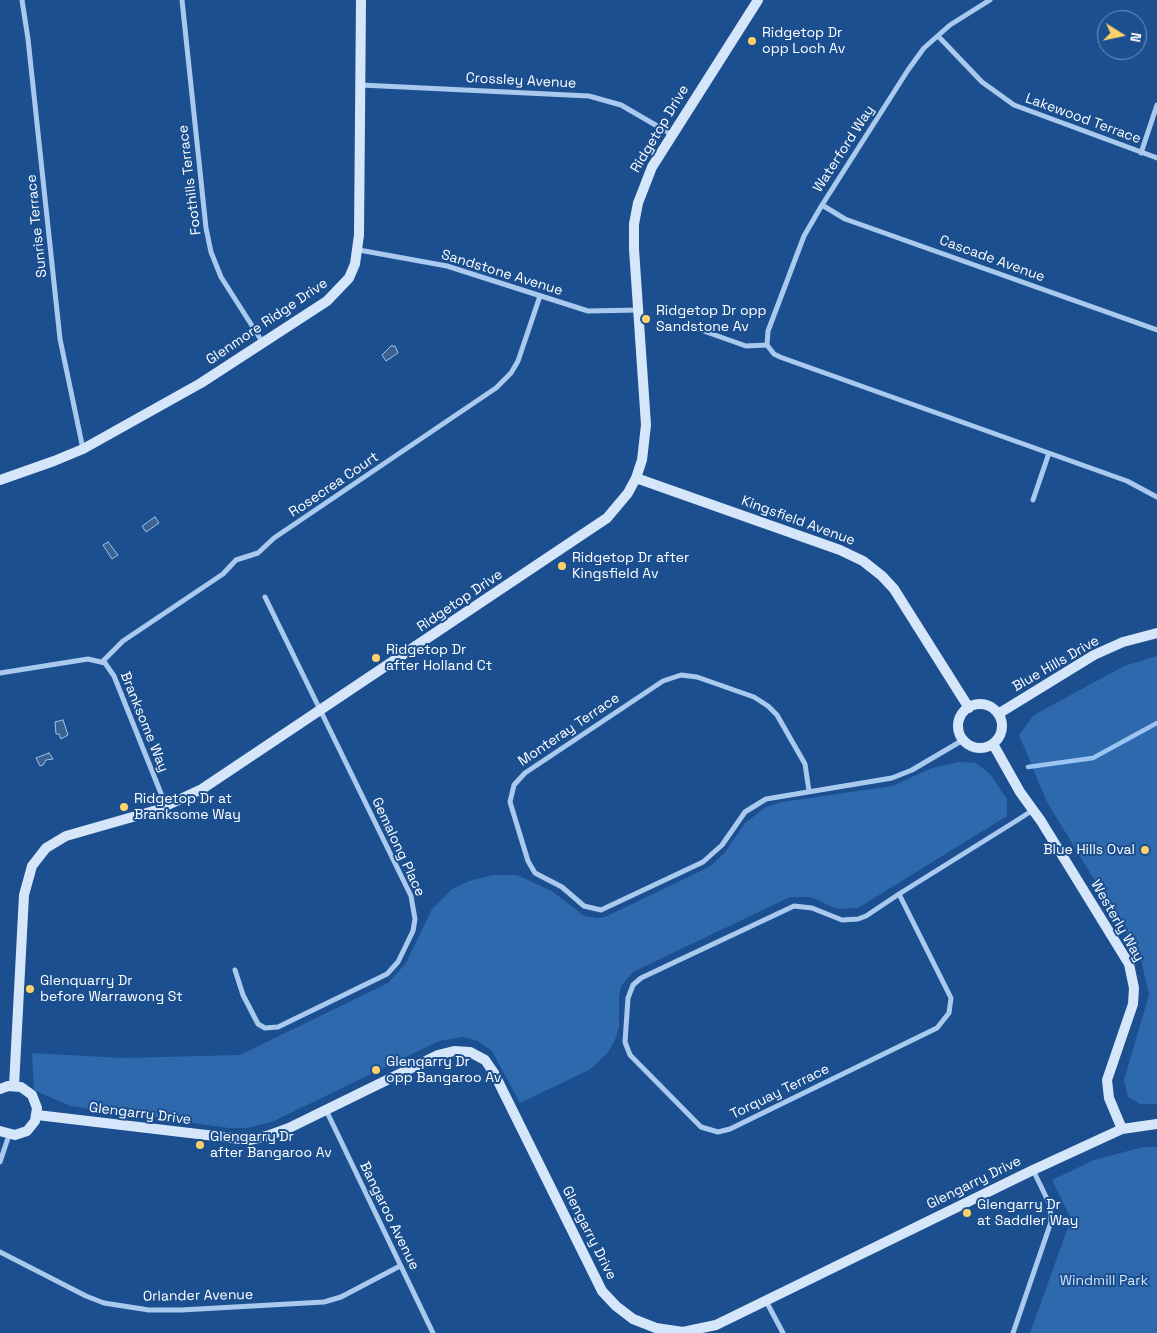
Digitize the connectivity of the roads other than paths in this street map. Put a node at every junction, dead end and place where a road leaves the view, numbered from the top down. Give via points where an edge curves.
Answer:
1 (22, 0) edge
2 (182, 0) edge
3 (360, 0) edge
4 (758, 0) edge
5 (990, 0) edge
6 (938, 36) junction
7 (360, 85) junction
8 (1157, 105) edge
9 (671, 134) junction
10 (1141, 153) junction
11 (1157, 158) edge
12 (822, 205) junction
13 (359, 250) junction
14 (540, 296) junction
15 (638, 310) junction
16 (698, 329) dead end
17 (1157, 330) edge
18 (263, 343) junction
19 (767, 345) junction
20 (83, 448) junction
21 (1049, 453) junction
22 (636, 478) junction
23 (0, 480) edge
24 (1157, 497) edge
25 (1033, 500) dead end
26 (265, 597) dead end
27 (1157, 633) edge
28 (103, 662) junction
29 (0, 673) edge
30 (969, 708) junction
31 (320, 710) junction
32 (998, 714) junction
33 (963, 740) junction
34 (994, 744) junction
35 (808, 791) junction
36 (166, 806) junction
37 (1033, 810) junction
38 (899, 894) junction
39 (235, 970) dead end
40 (14, 1086) junction
41 (0, 1090) edge
42 (326, 1109) junction
43 (37, 1115) junction
44 (1157, 1124) edge
45 (1122, 1129) junction
46 (4, 1133) edge
47 (0, 1162) edge
48 (1033, 1170) junction
49 (0, 1252) edge
50 (400, 1266) junction
51 (766, 1301) junction
52 (433, 1333) edge
53 (783, 1333) edge
54 (1013, 1333) edge

1 - 20 street, Sunrise Terrace via 60,339
2 - 18 street, Foothills Terrace via 210,246 221,277
3 - 7 street, Glenmore Ridge Drive
4 - 9 street, Ridgetop Drive
5 - 6 street, Waterford Way
6 - 10 street, Lakewood Terrace via 982,82 1014,105
6 - 12 street, Waterford Way via 924,48 908,70
7 - 9 street, Crossley Avenue via 589,96 620,105
7 - 13 street, Glenmore Ridge Drive
8 - 10 street
9 - 15 street, Ridgetop Drive via 646,178 636,213 634,249
10 - 11 street, Lakewood Terrace
12 - 17 street, Cascade Avenue via 845,219
12 - 19 street, Waterford Way via 800,245 768,331
13 - 14 street, Sandstone Avenue via 447,266
13 - 18 street, Glenmore Ridge Drive via 349,278 338,291
14 - 15 street, Sandstone Avenue via 588,311
14 - 28 street, Rosecrea Court via 518,361 496,388 274,538 258,553 236,560 223,574 123,641
15 - 22 street, Ridgetop Drive via 646,425
16 - 19 street via 746,346
18 - 20 street, Glenmore Ridge Drive via 200,383
19 - 21 street via 780,357
20 - 23 street, Glenmore Ridge Drive
21 - 24 street via 1128,481
21 - 25 street
22 - 30 street, Kingsfield Avenue via 863,561 894,589
22 - 31 street, Ridgetop Drive via 607,518
26 - 31 street, Gemalong Place
27 - 32 street, Blue Hills Drive via 1123,642 1094,655
28 - 29 street, Branksome Way via 88,659
28 - 36 street, Branksome Way via 114,676
30 - 32 street via 988,706
30 - 33 street via 960,719
31 - 36 street, Ridgetop Drive via 202,789
31 - 39 street, Gemalong Place via 411,896 415,913 413,931 398,962 387,974 274,1028 261,1026 255,1021
32 - 34 street via 1002,727
33 - 34 street via 981,749
33 - 35 street, Monteray Terrace via 903,775
34 - 37 street, Westerly Way
35 - 35 street, Monteray Terrace via 778,795 755,805 740,817 722,845 703,862 612,906 597,910 584,906 562,887 535,873 528,861 510,802 514,785 525,773 663,681 682,675 754,697 768,706 780,720 805,764
36 - 40 street, Ridgetop Drive via 66,836 46,848 32,866 24,895
37 - 38 street, Torquay Terrace
37 - 45 street, Westerly Way via 1126,957 1132,972 1133,1004 1107,1080 1109,1098
38 - 38 street, Torquay Terrace via 866,916 851,920 833,918 806,906 788,908 641,978 633,985 628,998 625,1042 630,1055 699,1126 718,1132 937,1028 949,1014 951,998
40 - 41 street
40 - 43 street via 32,1095
42 - 43 street, Glengarry Drive via 277,1133 248,1140
42 - 50 street, Bangaroo Avenue
42 - 51 street, Glengarry Drive via 442,1053 460,1050 475,1054 485,1060 494,1073 597,1282 623,1312 656,1328 693,1331 716,1325
43 - 46 street via 27,1131
44 - 45 street, Glengarry Drive
45 - 48 street, Glengarry Drive
46 - 47 street
48 - 51 street, Glengarry Drive
48 - 54 street via 1050,1206 1051,1222
49 - 50 street, Orlander Avenue via 86,1296 149,1310 324,1302 341,1297
50 - 52 street, Bangaroo Avenue
51 - 53 street

